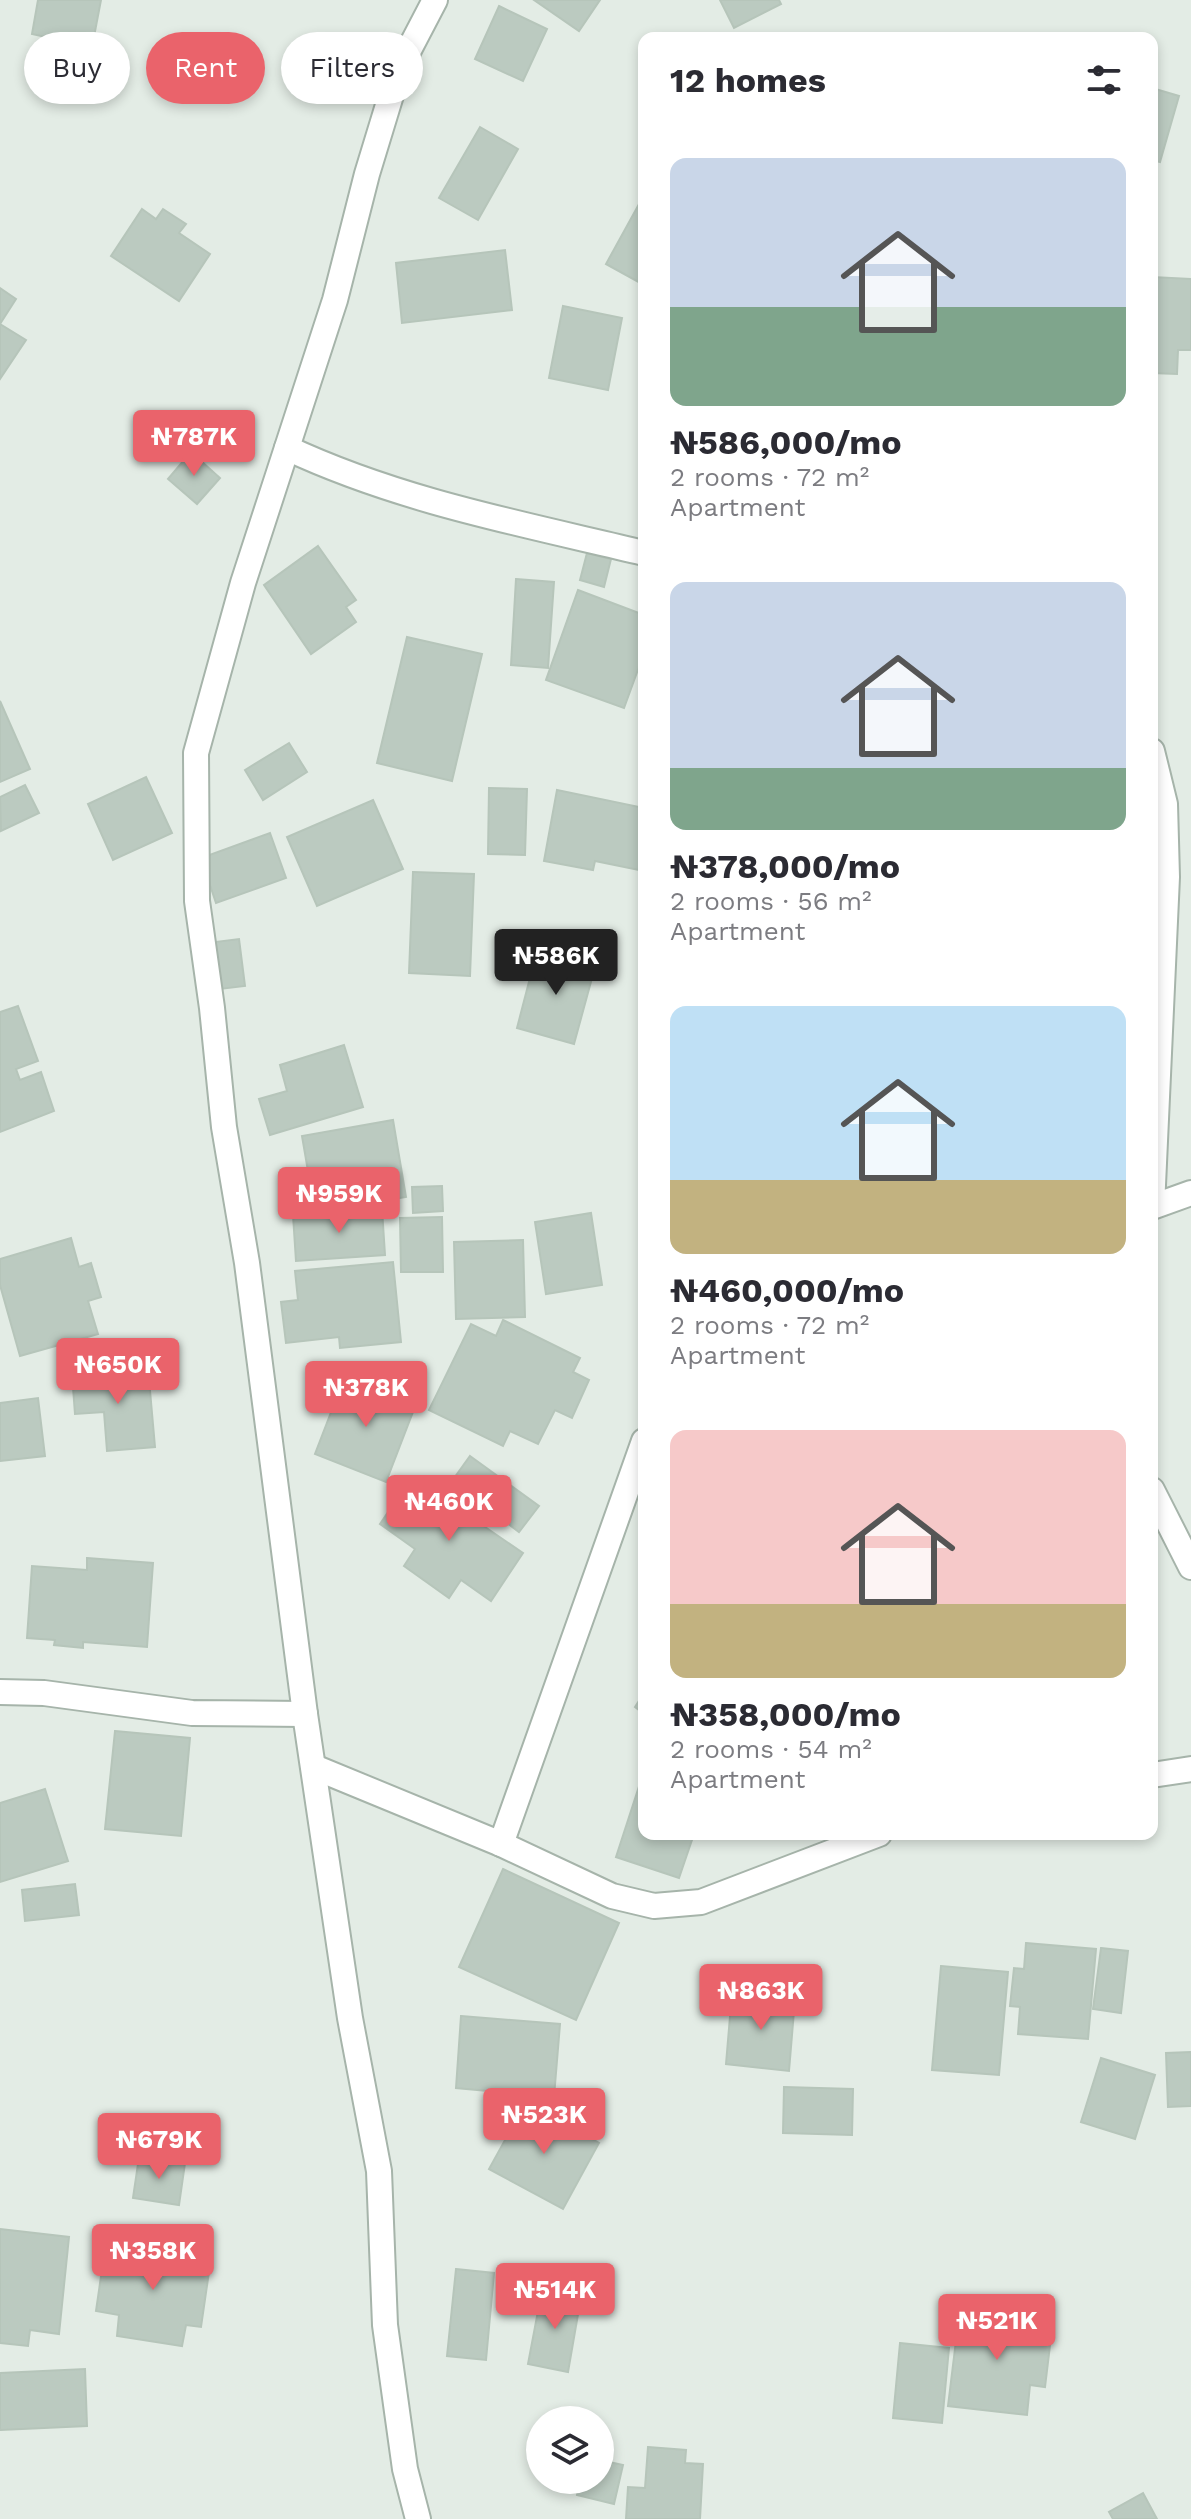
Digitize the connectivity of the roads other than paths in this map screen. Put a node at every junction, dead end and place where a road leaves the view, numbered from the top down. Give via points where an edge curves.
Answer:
1 (435, 0) edge
2 (287, 448) junction
3 (638, 552) edge
4 (1158, 775) edge
5 (1158, 1075) edge
6 (1191, 1193) edge
7 (1158, 1205) edge
8 (638, 1458) edge
9 (1158, 1502) edge
10 (1191, 1567) edge
11 (0, 1692) edge
12 (305, 1714) junction
13 (314, 1767) junction
14 (1191, 1769) edge
15 (1158, 1774) edge
16 (863, 1840) edge
17 (501, 1844) junction
18 (418, 2519) edge

1 - 2 street via 399,69 335,300
2 - 3 street via 375,485
2 - 12 street via 196,753 197,901
4 - 5 street via 1165,804 1167,877
6 - 7 street
8 - 17 street
9 - 10 street
11 - 12 street via 192,1713
12 - 13 street
13 - 17 street
13 - 18 street via 350,2018 379,2171 385,2325 405,2469
14 - 15 street
16 - 17 street via 701,1902 654,1906 612,1896

